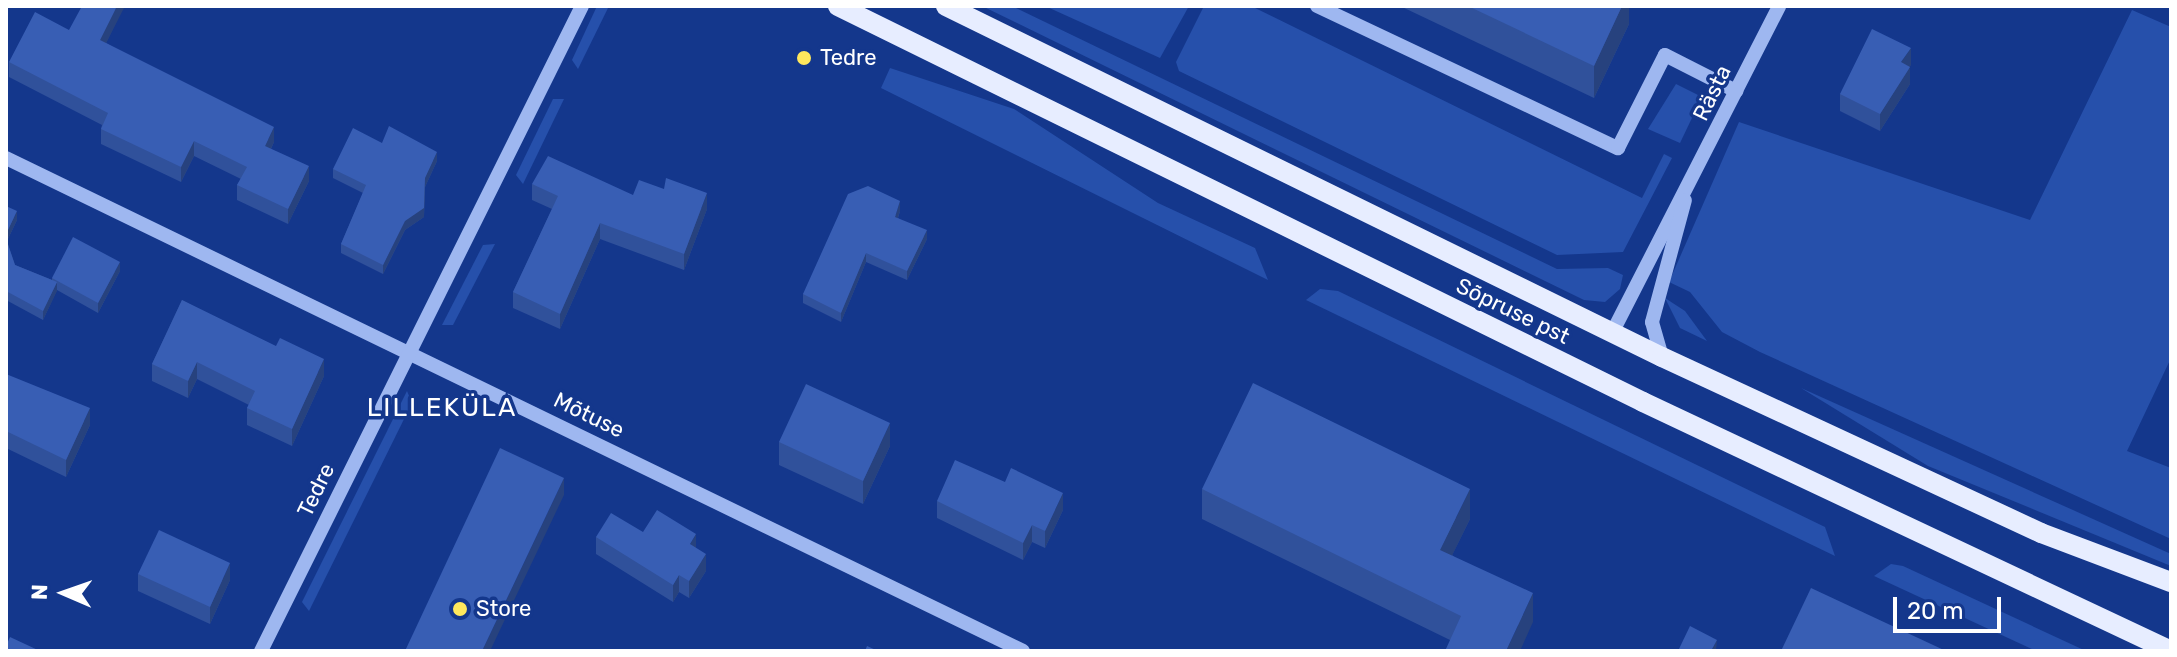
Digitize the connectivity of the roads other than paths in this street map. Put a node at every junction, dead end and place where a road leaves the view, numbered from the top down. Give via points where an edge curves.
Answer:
1 (582, 6) edge
2 (838, 6) edge
3 (946, 6) edge
4 (1317, 6) edge
5 (1779, 6) edge
6 (1736, 91) junction
7 (6, 158) edge
8 (1685, 200) junction
9 (1612, 333) junction
10 (408, 351) junction
11 (1662, 357) junction
12 (2171, 582) edge
13 (261, 651) edge
14 (1023, 651) edge
15 (2171, 651) edge

1 - 10 street, Tedre
2 - 15 main road, Sõpruse pst via 1643,402
3 - 9 main road, Sõpruse pst
4 - 6 street via 1618,148 1665,55
5 - 6 street, Rästa
6 - 8 street, Rästa
7 - 10 street, Mõtuse
8 - 9 street, Rästa via 1661,229
8 - 11 street, Rästa via 1652,322
9 - 11 main road, Sõpruse pst
10 - 13 street, Tedre
10 - 14 street, Mõtuse
11 - 12 main road, Sõpruse pst via 2041,533

